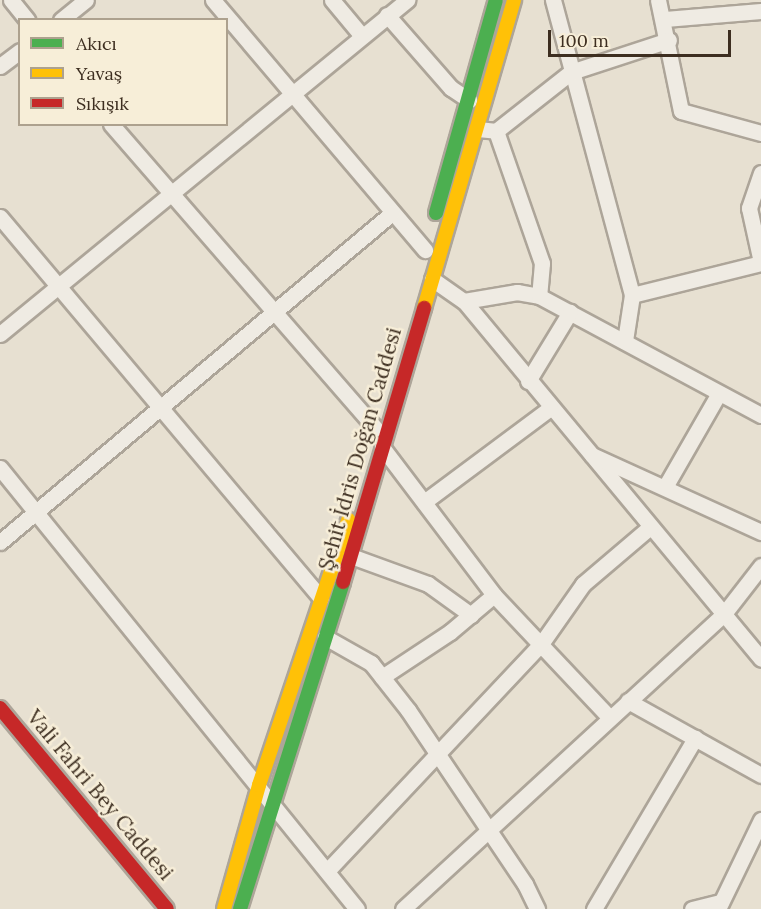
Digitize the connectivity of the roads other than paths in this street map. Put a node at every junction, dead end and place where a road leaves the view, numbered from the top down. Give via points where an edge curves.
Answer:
1 (11, 0) edge
2 (86, 0) edge
3 (213, 0) edge
4 (332, 0) edge
5 (407, 0) edge
6 (496, 0) edge
7 (514, 0) edge
8 (553, 0) edge
9 (658, 0) edge
10 (761, 11) edge
11 (387, 15) junction
12 (25, 18) edge
13 (64, 18) edge
14 (228, 18) edge
15 (228, 18) edge
16 (665, 19) junction
17 (362, 36) junction
18 (669, 40) junction
19 (18, 52) edge
20 (0, 66) edge
21 (571, 72) junction
22 (290, 94) junction
23 (469, 100) junction
24 (113, 126) edge
25 (478, 129) junction
26 (496, 130) junction
27 (761, 133) edge
28 (761, 173) edge
29 (169, 196) junction
30 (393, 213) junction
31 (0, 217) edge
32 (426, 250) junction
33 (761, 263) edge
34 (432, 279) junction
35 (57, 289) junction
36 (632, 295) junction
37 (539, 296) junction
38 (464, 301) junction
39 (273, 310) junction
40 (570, 312) junction
41 (0, 334) edge
42 (625, 341) junction
43 (528, 381) junction
44 (720, 393) junction
45 (162, 403) junction
46 (550, 408) junction
47 (761, 415) edge
48 (375, 428) junction
49 (382, 447) junction
50 (589, 453) junction
51 (0, 468) edge
52 (665, 487) junction
53 (424, 502) junction
54 (35, 509) junction
55 (650, 527) junction
56 (761, 532) edge
57 (0, 542) edge
58 (351, 556) junction
59 (761, 566) edge
60 (494, 595) junction
61 (321, 598) junction
62 (471, 615) junction
63 (723, 615) junction
64 (325, 637) junction
65 (541, 644) junction
66 (761, 659) edge
67 (382, 677) junction
68 (628, 701) junction
69 (0, 708) edge
70 (609, 717) junction
71 (695, 738) junction
72 (438, 754) junction
73 (761, 775) edge
74 (259, 784) junction
75 (270, 805) junction
76 (761, 820) edge
77 (489, 830) junction
78 (327, 871) junction
79 (720, 905) edge
80 (222, 907) edge
81 (167, 909) edge
82 (240, 909) edge
83 (357, 909) edge
84 (403, 909) edge
85 (537, 909) edge
86 (594, 909) edge
87 (692, 909) edge

1 - 12 street
2 - 13 street
3 - 15 street
4 - 17 street
5 - 11 street
6 - 23 main road, Şehit İdris Doğan Caddesi
7 - 25 main road, Şehit İdris Doğan Caddesi
8 - 21 street
9 - 16 street
10 - 16 street
11 - 17 street
11 - 23 street via 451,88
14 - 22 street
16 - 18 street
17 - 22 street
18 - 21 street
18 - 27 street via 681,111
19 - 20 street
21 - 26 street
21 - 36 street
22 - 29 street
22 - 30 street
23 - 32 main road, Şehit İdris Doğan Caddesi
24 - 29 street
25 - 26 street
25 - 34 main road, Şehit İdris Doğan Caddesi
26 - 37 street via 542,263
28 - 33 street via 749,208
29 - 35 street
29 - 39 street
30 - 32 street
30 - 39 street
31 - 35 street
32 - 48 main road, Şehit İdris Doğan Caddesi
33 - 36 street
34 - 38 street
34 - 49 main road, Şehit İdris Doğan Caddesi
35 - 41 street
35 - 45 street
36 - 42 street
37 - 38 street via 517,292
37 - 40 street
38 - 43 street
39 - 45 street
39 - 48 street
40 - 42 street
40 - 43 street
42 - 44 street
43 - 46 street
44 - 47 street
44 - 52 street
45 - 54 street
45 - 61 street
46 - 50 street
46 - 53 street
48 - 61 main road, Şehit İdris Doğan Caddesi
49 - 53 street
49 - 58 main road, Şehit İdris Doğan Caddesi
50 - 52 street
50 - 55 street
51 - 54 street
52 - 56 street
53 - 60 street
54 - 57 street
54 - 74 street
55 - 63 street
55 - 65 street via 583,584
58 - 62 street via 429,584
58 - 64 main road, Şehit İdris Doğan Caddesi
59 - 63 street
60 - 62 street
60 - 65 street
61 - 74 main road, Şehit İdris Doğan Caddesi
62 - 67 street
63 - 66 street
63 - 68 street
64 - 67 street via 360,655
64 - 75 main road, Şehit İdris Doğan Caddesi
65 - 70 street
65 - 72 street
67 - 72 street
68 - 70 street
68 - 71 street
69 - 81 main road, Vali Fahri Bey Caddesi
70 - 77 street
71 - 73 street
71 - 86 street
72 - 77 street
72 - 78 street
74 - 75 street
74 - 80 main road, Şehit İdris Doğan Caddesi
75 - 78 street
75 - 82 main road, Şehit İdris Doğan Caddesi
76 - 79 street
77 - 84 street
77 - 85 street
78 - 83 street
79 - 87 street

